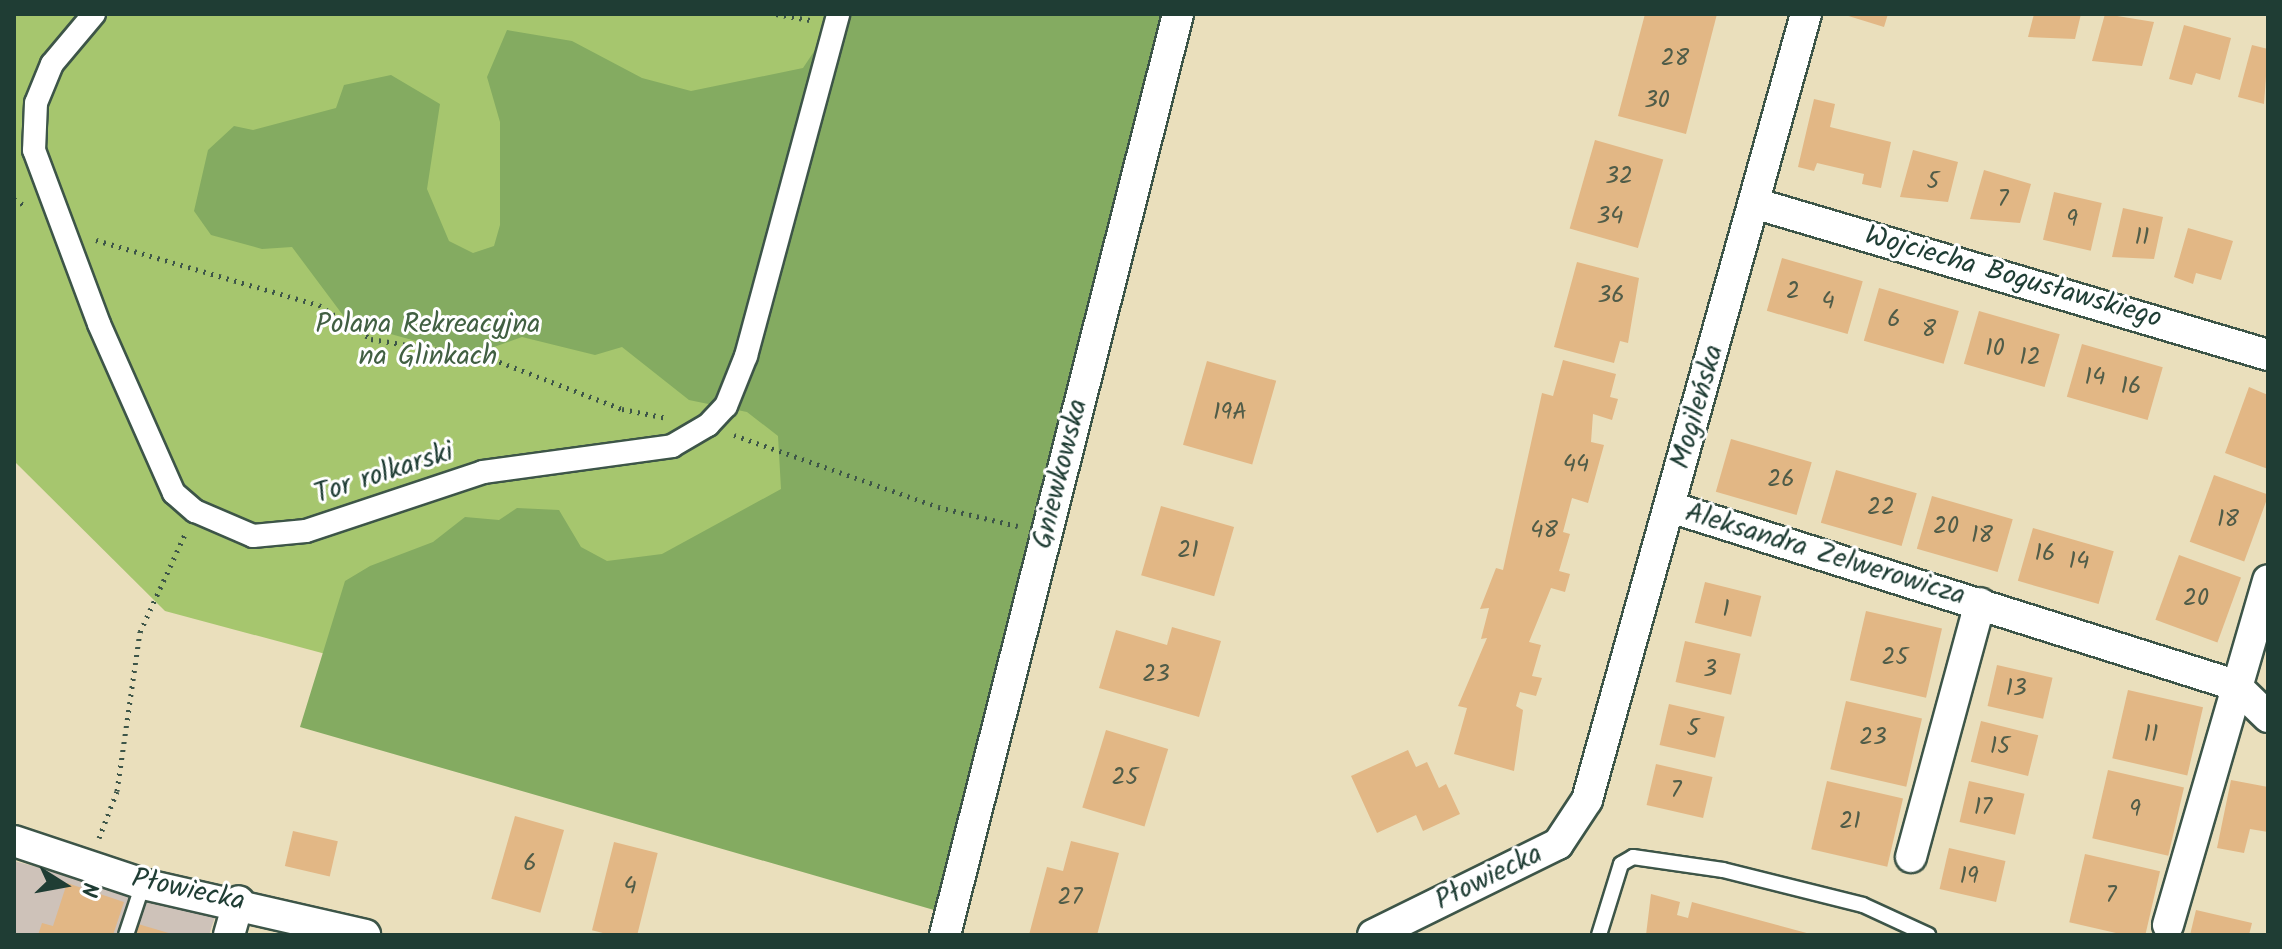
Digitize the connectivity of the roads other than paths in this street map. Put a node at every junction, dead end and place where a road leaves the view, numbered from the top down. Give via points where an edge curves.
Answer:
1 (94, 14) edge
2 (838, 14) edge
3 (1178, 14) edge
4 (1806, 14) edge
5 (1757, 204) junction
6 (2268, 355) edge
7 (1670, 507) junction
8 (2268, 580) edge
9 (1980, 603) junction
10 (2235, 685) junction
11 (2268, 717) edge
12 (1587, 800) joint
13 (14, 841) edge
14 (1911, 857) dead end
15 (143, 884) junction
16 (239, 901) junction
17 (2168, 925) dead end
18 (126, 935) edge
19 (229, 935) edge
20 (365, 935) edge
21 (945, 935) edge
22 (1373, 935) edge
23 (1599, 935) edge
24 (1928, 935) edge

1 - 2 street, Tor rolkarski via 52,64 36,103 34,150 174,493 195,511 253,536 306,531 483,472 672,446 708,425 726,406 746,356
3 - 21 street, Gniewkowska
4 - 5 street, Mogileńska
5 - 6 street, Wojciecha Bogusławskiego
5 - 7 street, Mogileńska
7 - 9 street, Aleksandra Zelwerowicza
7 - 12 street, Mogileńska
8 - 10 street
9 - 10 street, Aleksandra Zelwerowicza
9 - 14 street, Aleksandra Zelwerowicza
10 - 11 street, Aleksandra Zelwerowicza
10 - 17 street
12 - 22 street, Płowiecka via 1558,844
13 - 15 street, Płowiecka
15 - 16 street, Płowiecka
15 - 18 lane
16 - 19 street
16 - 20 street, Płowiecka
23 - 24 lane via 1621,864 1633,857 1723,870 1863,905

